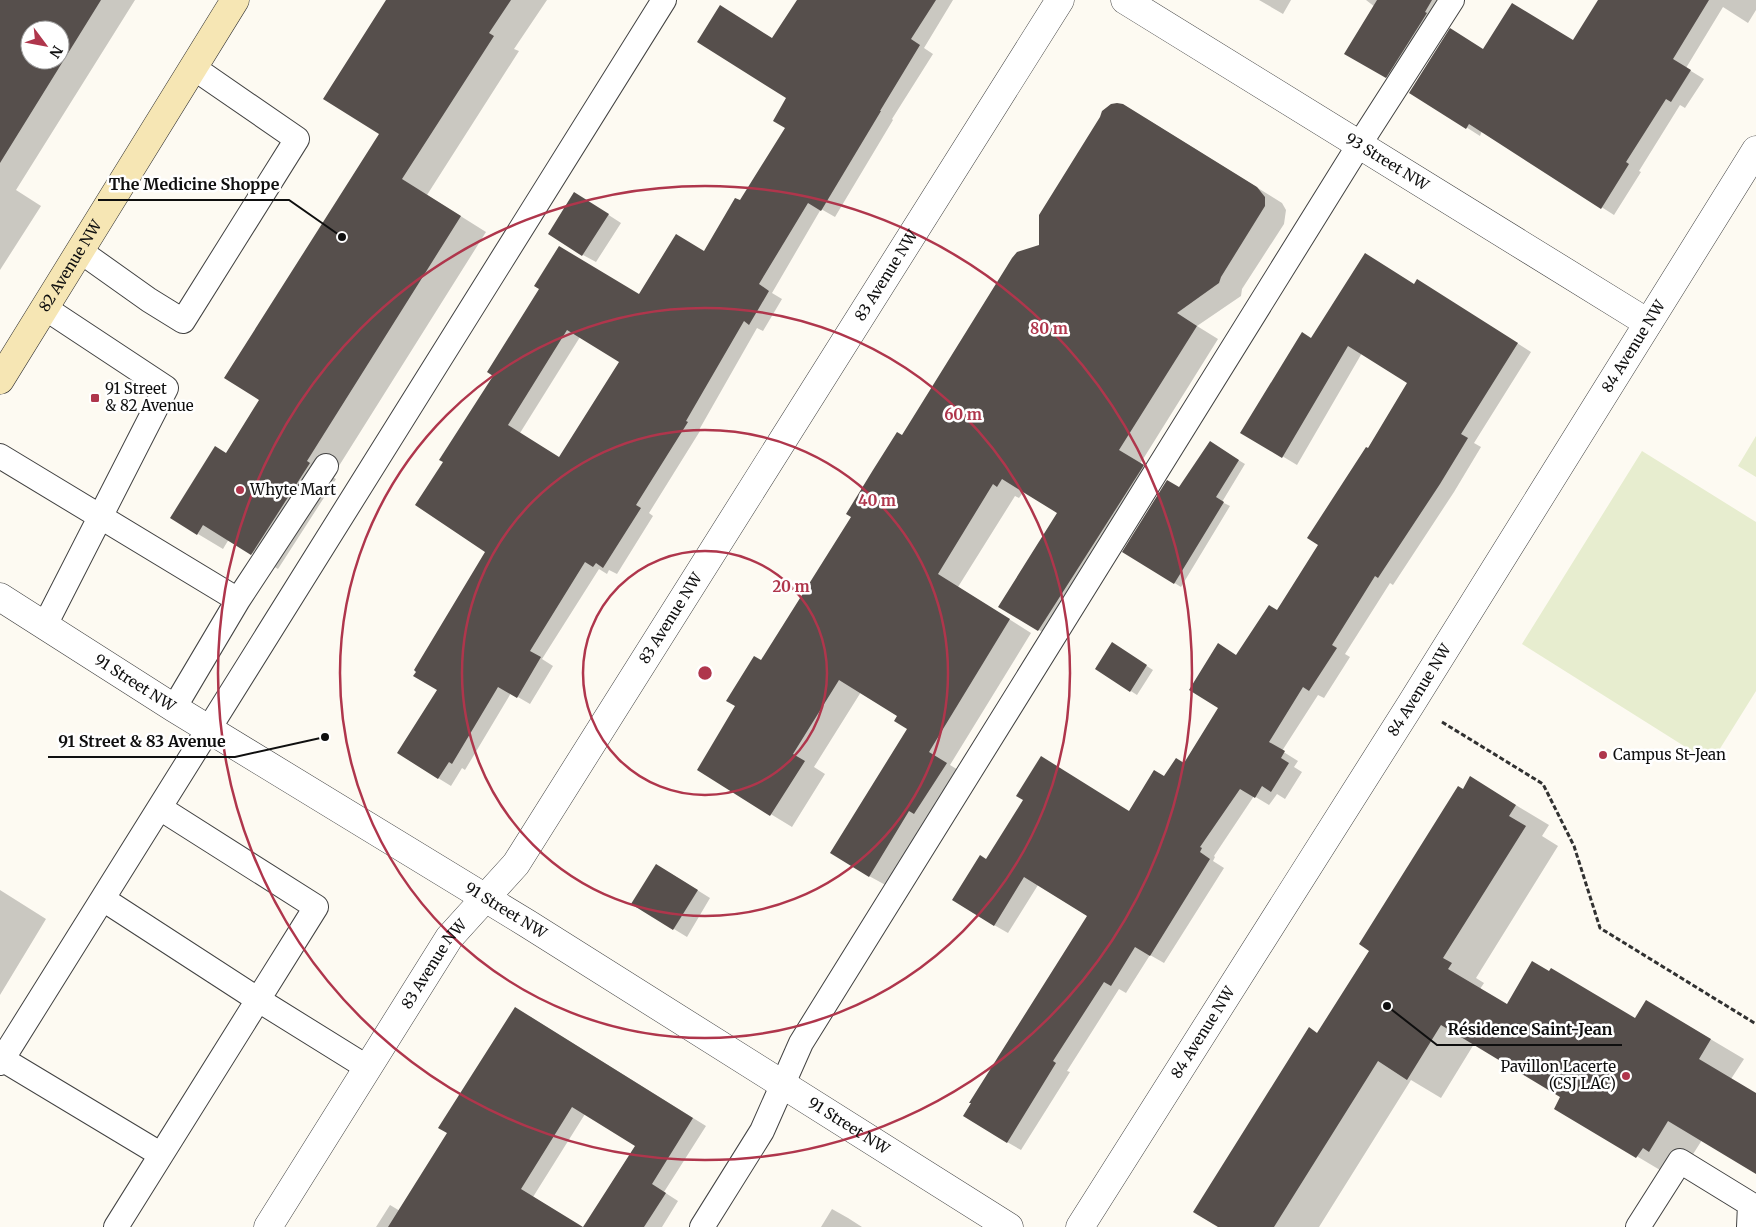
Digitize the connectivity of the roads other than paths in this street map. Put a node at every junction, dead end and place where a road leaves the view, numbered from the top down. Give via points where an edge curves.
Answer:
1 (235, 0) edge
2 (664, 0) edge
3 (1060, 0) edge
4 (1125, 0) edge
5 (1452, 0) edge
6 (194, 68) junction
7 (1360, 145) junction
8 (1756, 150) edge
9 (80, 252) junction
10 (45, 308) junction
11 (1648, 323) junction
12 (0, 380) edge
13 (0, 456) edge
14 (326, 466) dead end
15 (100, 518) junction
16 (0, 597) edge
17 (238, 600) junction
18 (45, 625) junction
19 (174, 708) junction
20 (210, 728) junction
21 (160, 808) junction
22 (102, 899) junction
23 (485, 899) junction
24 (257, 999) junction
25 (1, 1061) edge
26 (368, 1068) junction
27 (782, 1084) junction
28 (160, 1154) junction
29 (116, 1227) edge
30 (268, 1227) edge
31 (702, 1227) edge
32 (1009, 1227) edge
33 (1080, 1227) edge
34 (1638, 1227) edge
35 (1749, 1227) edge

1 - 6 main road, 82 Avenue NW
2 - 20 lane
3 - 23 street, 83 Avenue NW via 516,864
4 - 7 street, 93 Street NW
5 - 7 lane
6 - 9 main road, 82 Avenue NW
6 - 9 lane via 297,139 183,321
7 - 11 street, 93 Street NW
7 - 27 lane via 801,1043
8 - 11 street, 84 Avenue NW
9 - 10 main road, 82 Avenue NW
10 - 12 main road, 82 Avenue NW
10 - 15 lane via 166,388
11 - 33 street, 84 Avenue NW
13 - 15 lane
14 - 17 lane
15 - 17 lane
15 - 18 lane
16 - 18 street, 91 Street NW
17 - 19 lane
18 - 19 street, 91 Street NW
19 - 20 street, 91 Street NW
20 - 21 lane
20 - 23 street, 91 Street NW
21 - 22 lane
21 - 24 lane via 316,907
22 - 24 lane
22 - 25 lane
23 - 26 street, 83 Avenue NW via 449,938
23 - 27 street, 91 Street NW
24 - 26 lane
24 - 28 lane
25 - 28 lane
26 - 30 street, 83 Avenue NW
27 - 31 lane via 762,1131
27 - 32 street, 91 Street NW
28 - 29 lane
34 - 35 lane via 1680,1161 1750,1204

